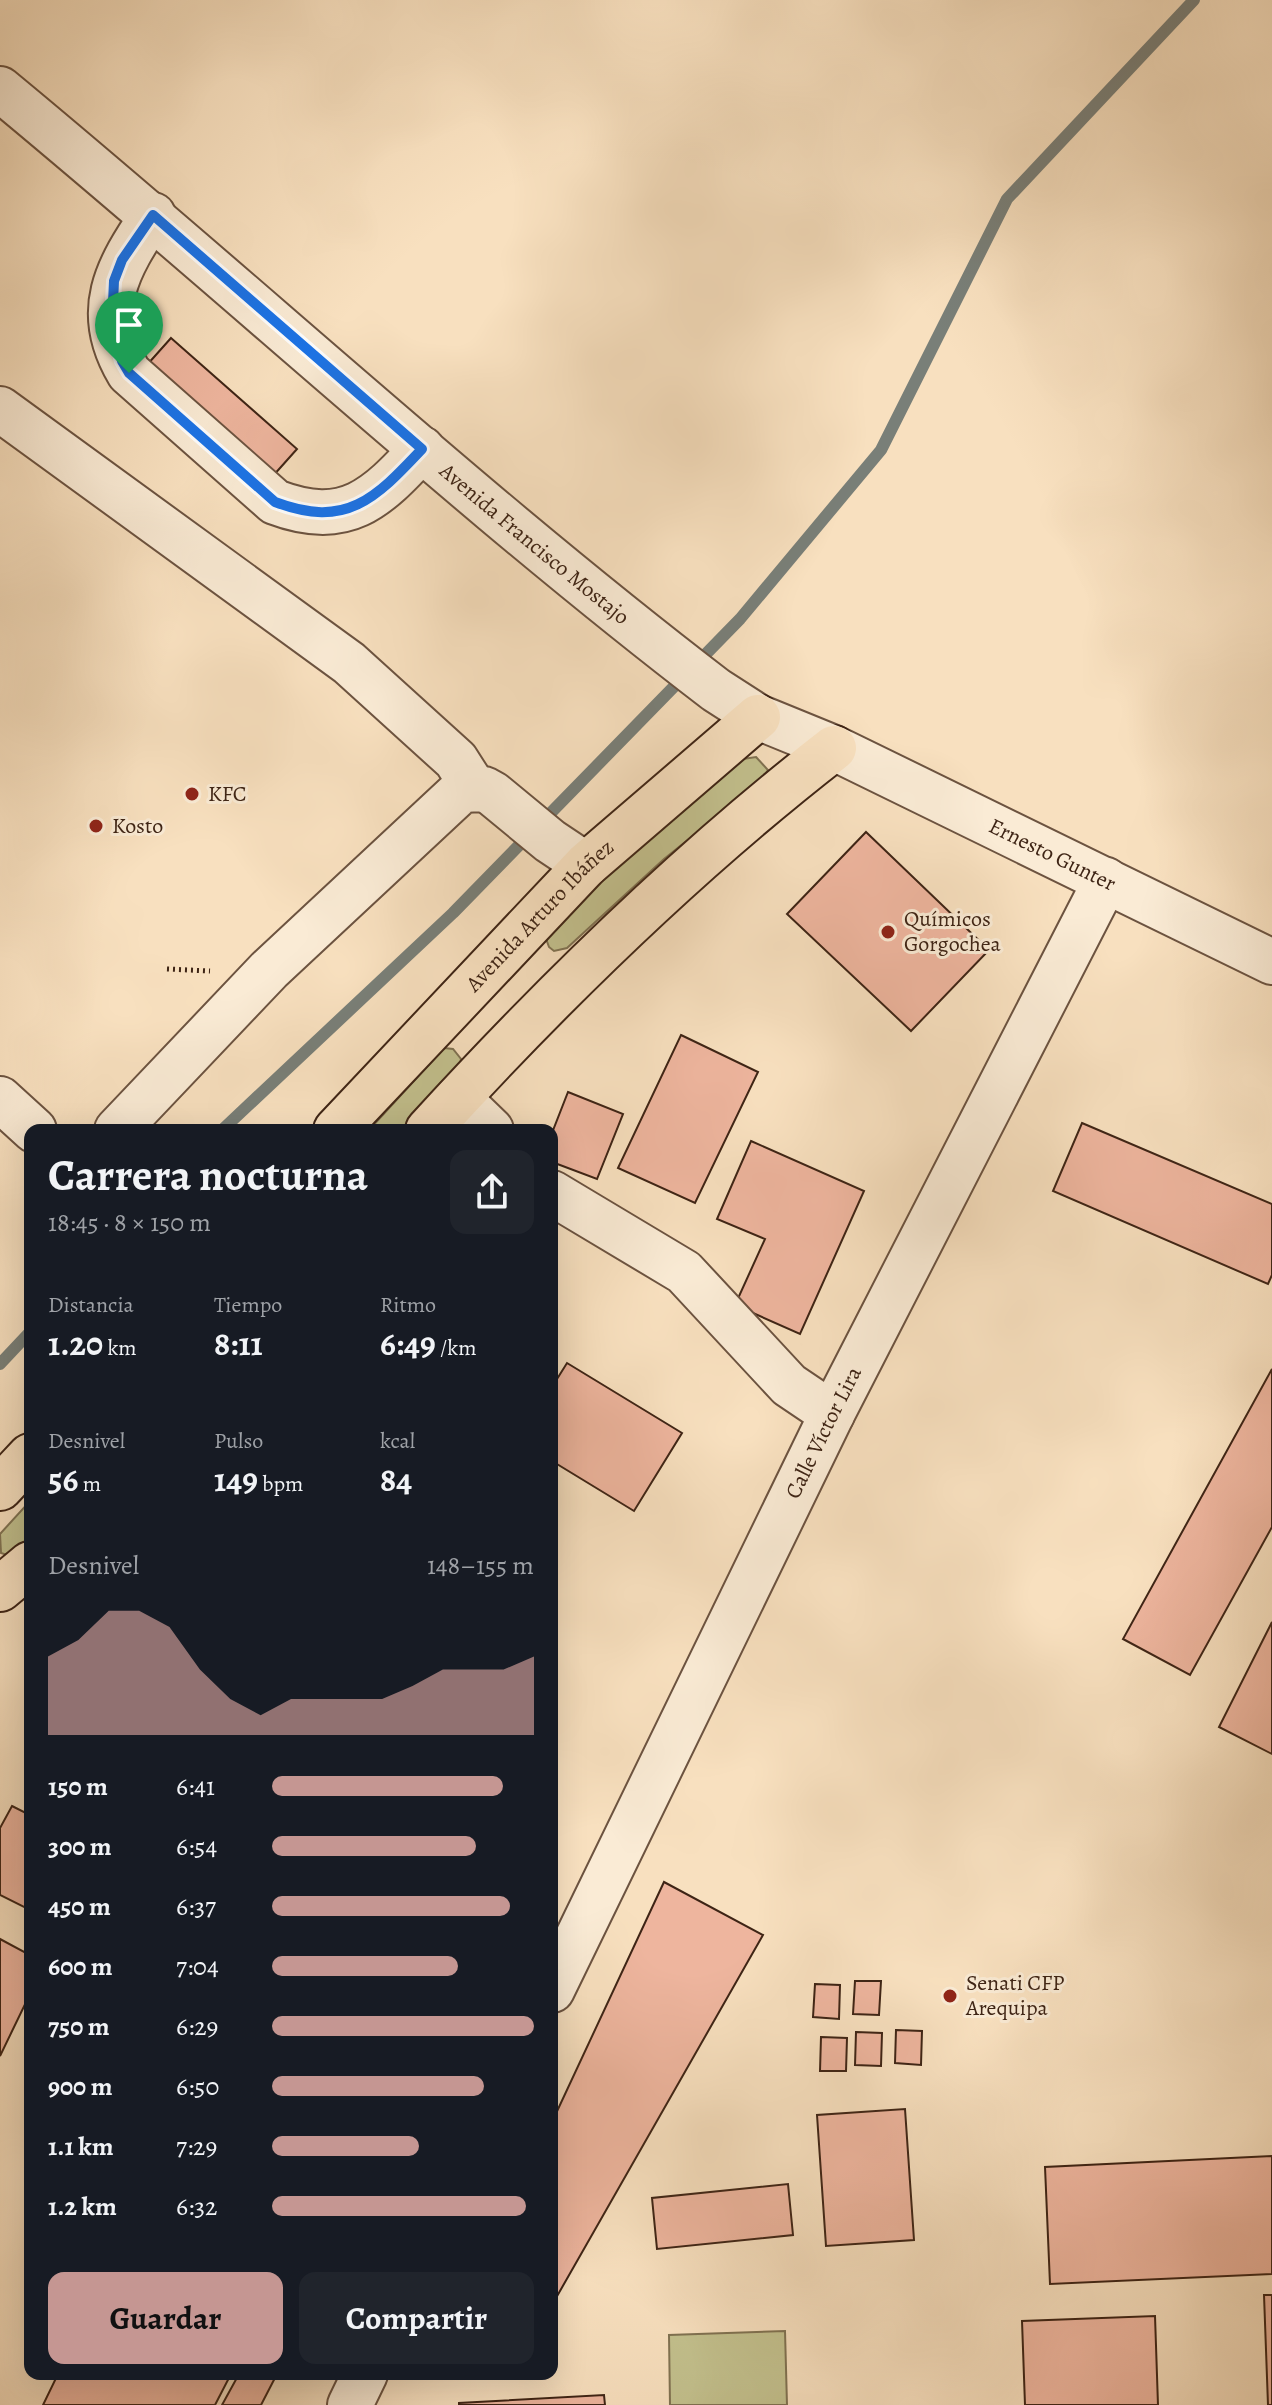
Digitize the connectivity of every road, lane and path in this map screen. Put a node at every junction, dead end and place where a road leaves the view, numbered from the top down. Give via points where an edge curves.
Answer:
1 (0, 89) edge
2 (153, 215) junction
3 (0, 409) edge
4 (422, 449) junction
5 (758, 717) junction
6 (834, 748) junction
7 (484, 791) junction
8 (586, 865) junction
9 (1106, 880) junction
10 (1272, 962) edge
11 (483, 973) junction
12 (534, 1015) junction
13 (458, 1098) junction
14 (0, 1099) edge
15 (27, 1124) edge
16 (123, 1124) edge
17 (342, 1124) edge
18 (434, 1124) edge
19 (485, 1124) edge
20 (558, 1197) edge
21 (832, 1414) junction
22 (24, 1462) edge
23 (0, 1488) edge
24 (24, 1569) edge
25 (0, 1589) edge
26 (558, 1978) edge
27 (362, 2380) edge
28 (350, 2405) edge

1 - 2 street, Avenida Francisco Mostajo
2 - 4 street, Avenida Francisco Mostajo
2 - 4 street via 114,281 112,325 122,361 129,373 275,502 302,512 349,510 389,485
3 - 7 street via 349,663
4 - 5 street, Avenida Francisco Mostajo via 653,642
5 - 6 street, Avenida Francisco Mostajo
5 - 8 main road, Avenida Arturo Ibáñez
6 - 9 street, Ernesto Gunter
6 - 12 main road via 703,857
7 - 8 street
7 - 16 street via 462,790 269,970
8 - 11 main road, Avenida Arturo Ibáñez
9 - 10 street, Ernesto Gunter
9 - 21 street, Calle Víctor Lira
11 - 12 main road
11 - 17 main road, Avenida Arturo Ibáñez
12 - 13 main road
13 - 18 main road
13 - 19 street
14 - 15 street
20 - 21 street via 684,1272 789,1385
21 - 26 street, Calle Víctor Lira
22 - 23 main road
24 - 25 main road
27 - 28 street

